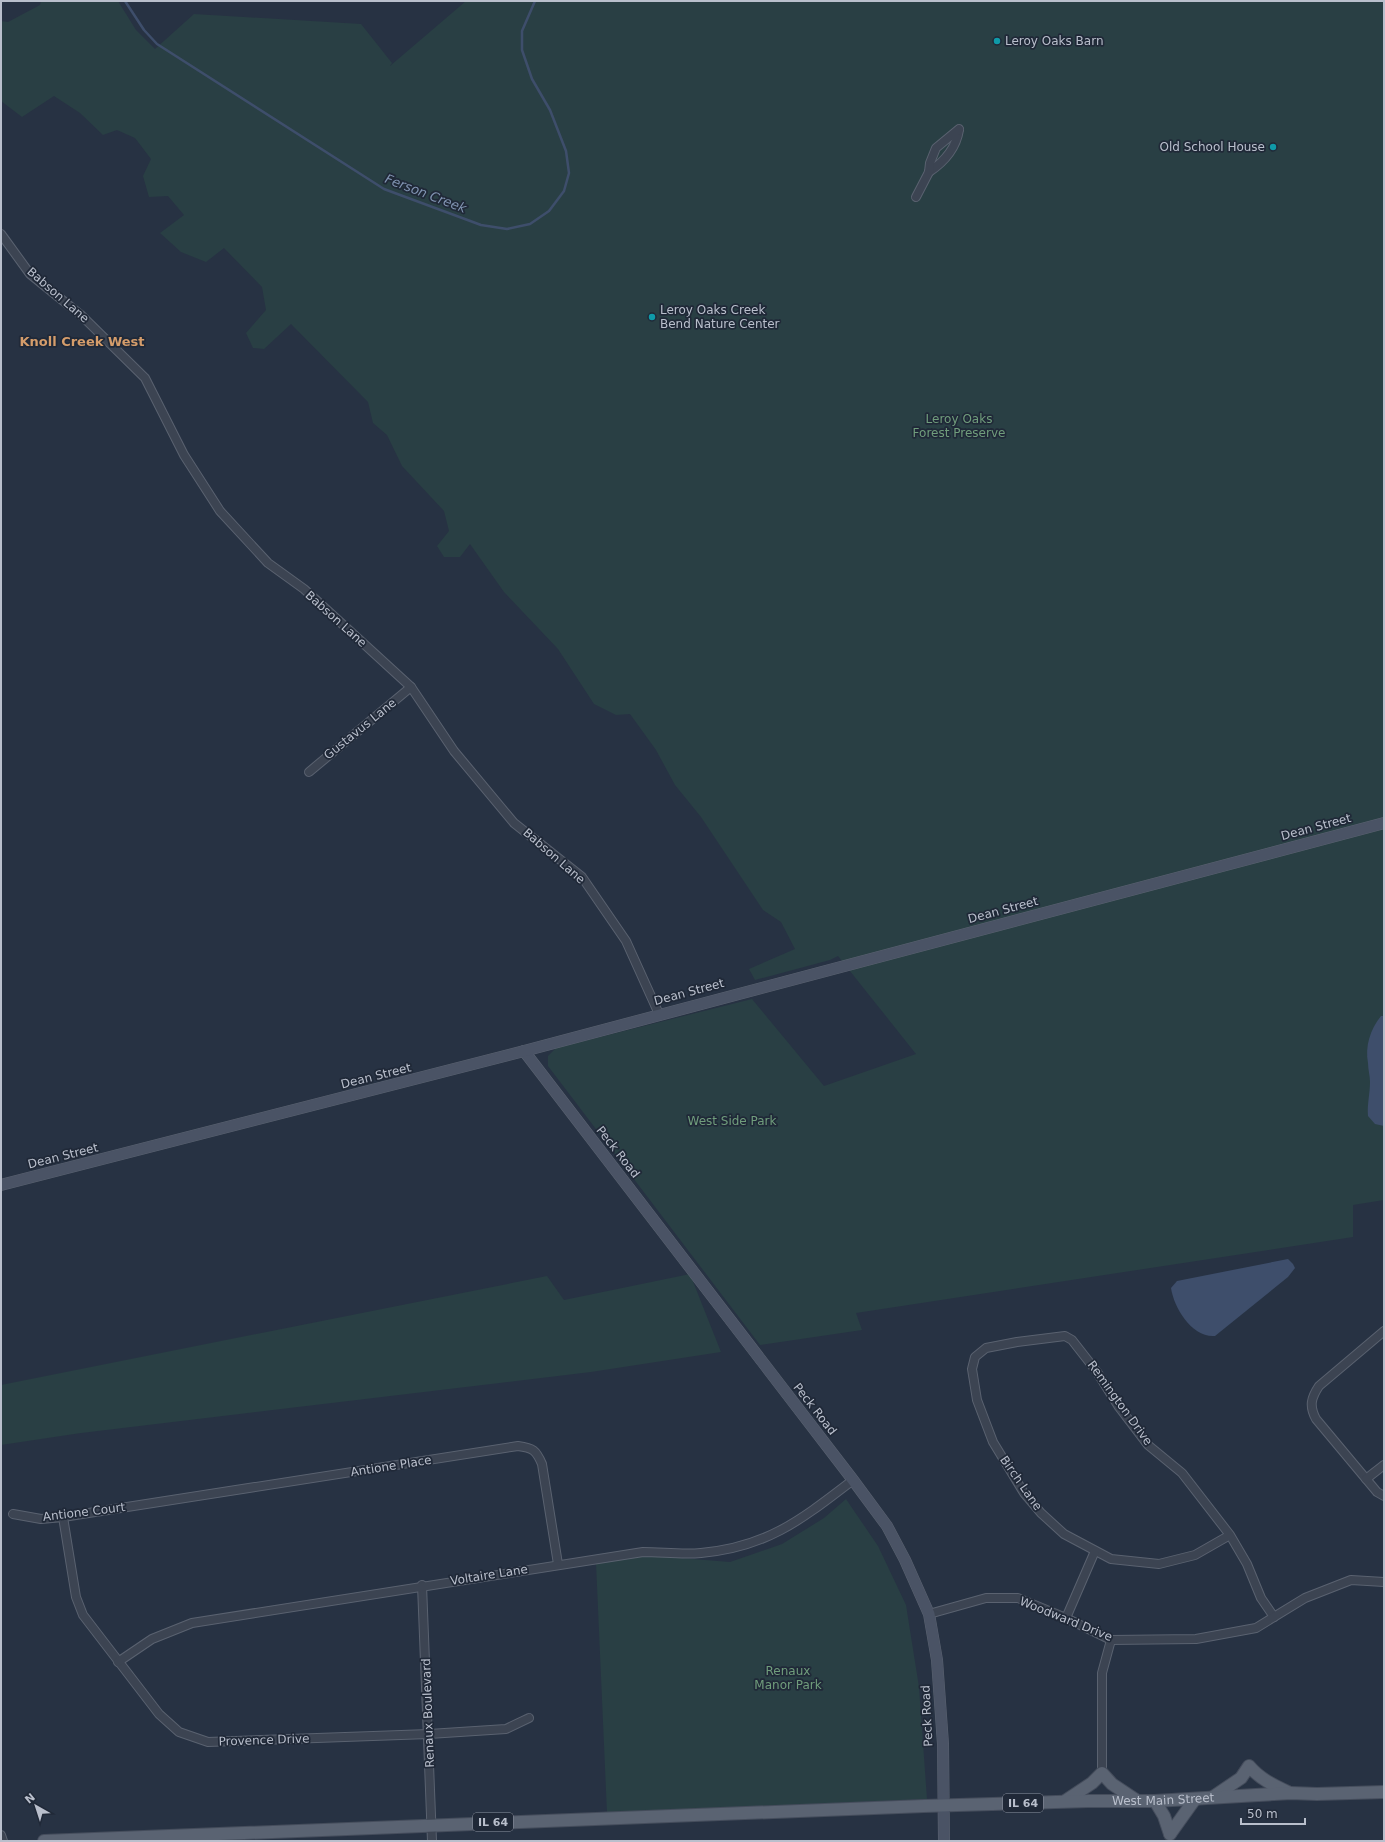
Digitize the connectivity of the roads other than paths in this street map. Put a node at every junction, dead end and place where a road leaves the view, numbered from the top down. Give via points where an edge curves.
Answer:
1 (929, 172) junction
2 (916, 197) dead end
3 (1, 234) edge
4 (411, 687) junction
5 (309, 772) dead end
6 (1384, 823) edge
7 (660, 1014) junction
8 (524, 1051) junction
9 (1, 1185) edge
10 (1384, 1331) edge
11 (972, 1369) joint
12 (1384, 1465) edge
13 (1366, 1479) junction
14 (853, 1480) junction
15 (1384, 1496) edge
16 (131, 1506) joint
17 (13, 1514) dead end
18 (63, 1517) junction
19 (1230, 1535) junction
20 (1095, 1551) junction
21 (558, 1564) junction
22 (1384, 1582) edge
23 (422, 1585) junction
24 (929, 1614) junction
25 (1274, 1617) junction
26 (1066, 1618) junction
27 (1111, 1640) junction
28 (118, 1662) junction
29 (529, 1718) dead end
30 (429, 1734) junction
31 (1102, 1773) junction
32 (1384, 1792) edge
33 (1291, 1793) junction
34 (1211, 1798) junction
35 (1195, 1799) junction
36 (1136, 1800) junction
37 (1064, 1801) junction
38 (1155, 1801) junction
39 (943, 1805) junction
40 (431, 1824) junction
41 (1, 1835) edge
42 (3, 1841) edge
43 (44, 1841) edge
44 (432, 1841) edge
45 (944, 1841) edge

1 - 1 street via 948,156 959,129 936,148
1 - 2 street
3 - 4 street, Babson Lane via 30,274 82,316 145,378 184,455 220,511 268,562 304,589
4 - 5 street, Gustavus Lane
4 - 7 street, Babson Lane via 454,751 514,823 582,877 626,941
6 - 7 street, Dean Street
7 - 8 street, Dean Street
8 - 9 street, Dean Street
8 - 14 street, Peck Road
10 - 13 street via 1319,1386 1311,1402 1311,1410 1316,1419
11 - 19 street, Remington Drive via 975,1357 986,1348 1065,1336 1072,1340 1148,1445 1182,1473
11 - 20 street, Birch Lane via 977,1400 993,1442 1024,1493 1064,1534
12 - 13 street
13 - 15 street
14 - 21 street, Voltaire Lane via 800,1520 770,1537 736,1548 700,1553 643,1552
14 - 24 street, Peck Road via 887,1526
16 - 18 street, Antione Court
16 - 21 street, Antione Place via 518,1446 531,1448 539,1455
17 - 18 street, Antione Court via 41,1519
18 - 28 street, Provence Drive via 76,1597 83,1615
19 - 20 street, Birch Lane via 1195,1555 1159,1564 1110,1559
19 - 25 street, Remington Drive via 1247,1564 1261,1598
20 - 26 street
21 - 23 street, Voltaire Lane
22 - 25 street, Woodward Drive via 1351,1580 1305,1598
23 - 28 street, Voltaire Lane via 192,1623 152,1639
23 - 30 street, Renaux Boulevard
24 - 26 street, Woodward Drive via 986,1598 1018,1598
24 - 39 street, Peck Road via 937,1660
25 - 27 street, Woodward Drive via 1256,1628 1196,1639
26 - 27 street, Woodward Drive
27 - 31 street via 1102,1673
28 - 30 street, Provence Drive via 159,1714 179,1732 208,1742
29 - 30 street, Provence Drive via 506,1729
30 - 40 street, Renaux Boulevard
31 - 36 main road via 1112,1784
31 - 37 main road via 1092,1783
32 - 33 main road, West Main Street / IL 64
33 - 34 main road, West Main Street / IL 64
33 - 34 main road via 1268,1783 1249,1766 1241,1778
34 - 35 main road, West Main Street / IL 64
35 - 38 main road, West Main Street / IL 64
35 - 38 main road via 1170,1834
36 - 37 main road, West Main Street / IL 64
36 - 38 main road, West Main Street / IL 64
37 - 39 main road, West Main Street / IL 64
39 - 40 main road, IL 64
39 - 45 street, Peck Road
40 - 43 main road, IL 64
40 - 44 street, Renaux Boulevard
41 - 42 street

